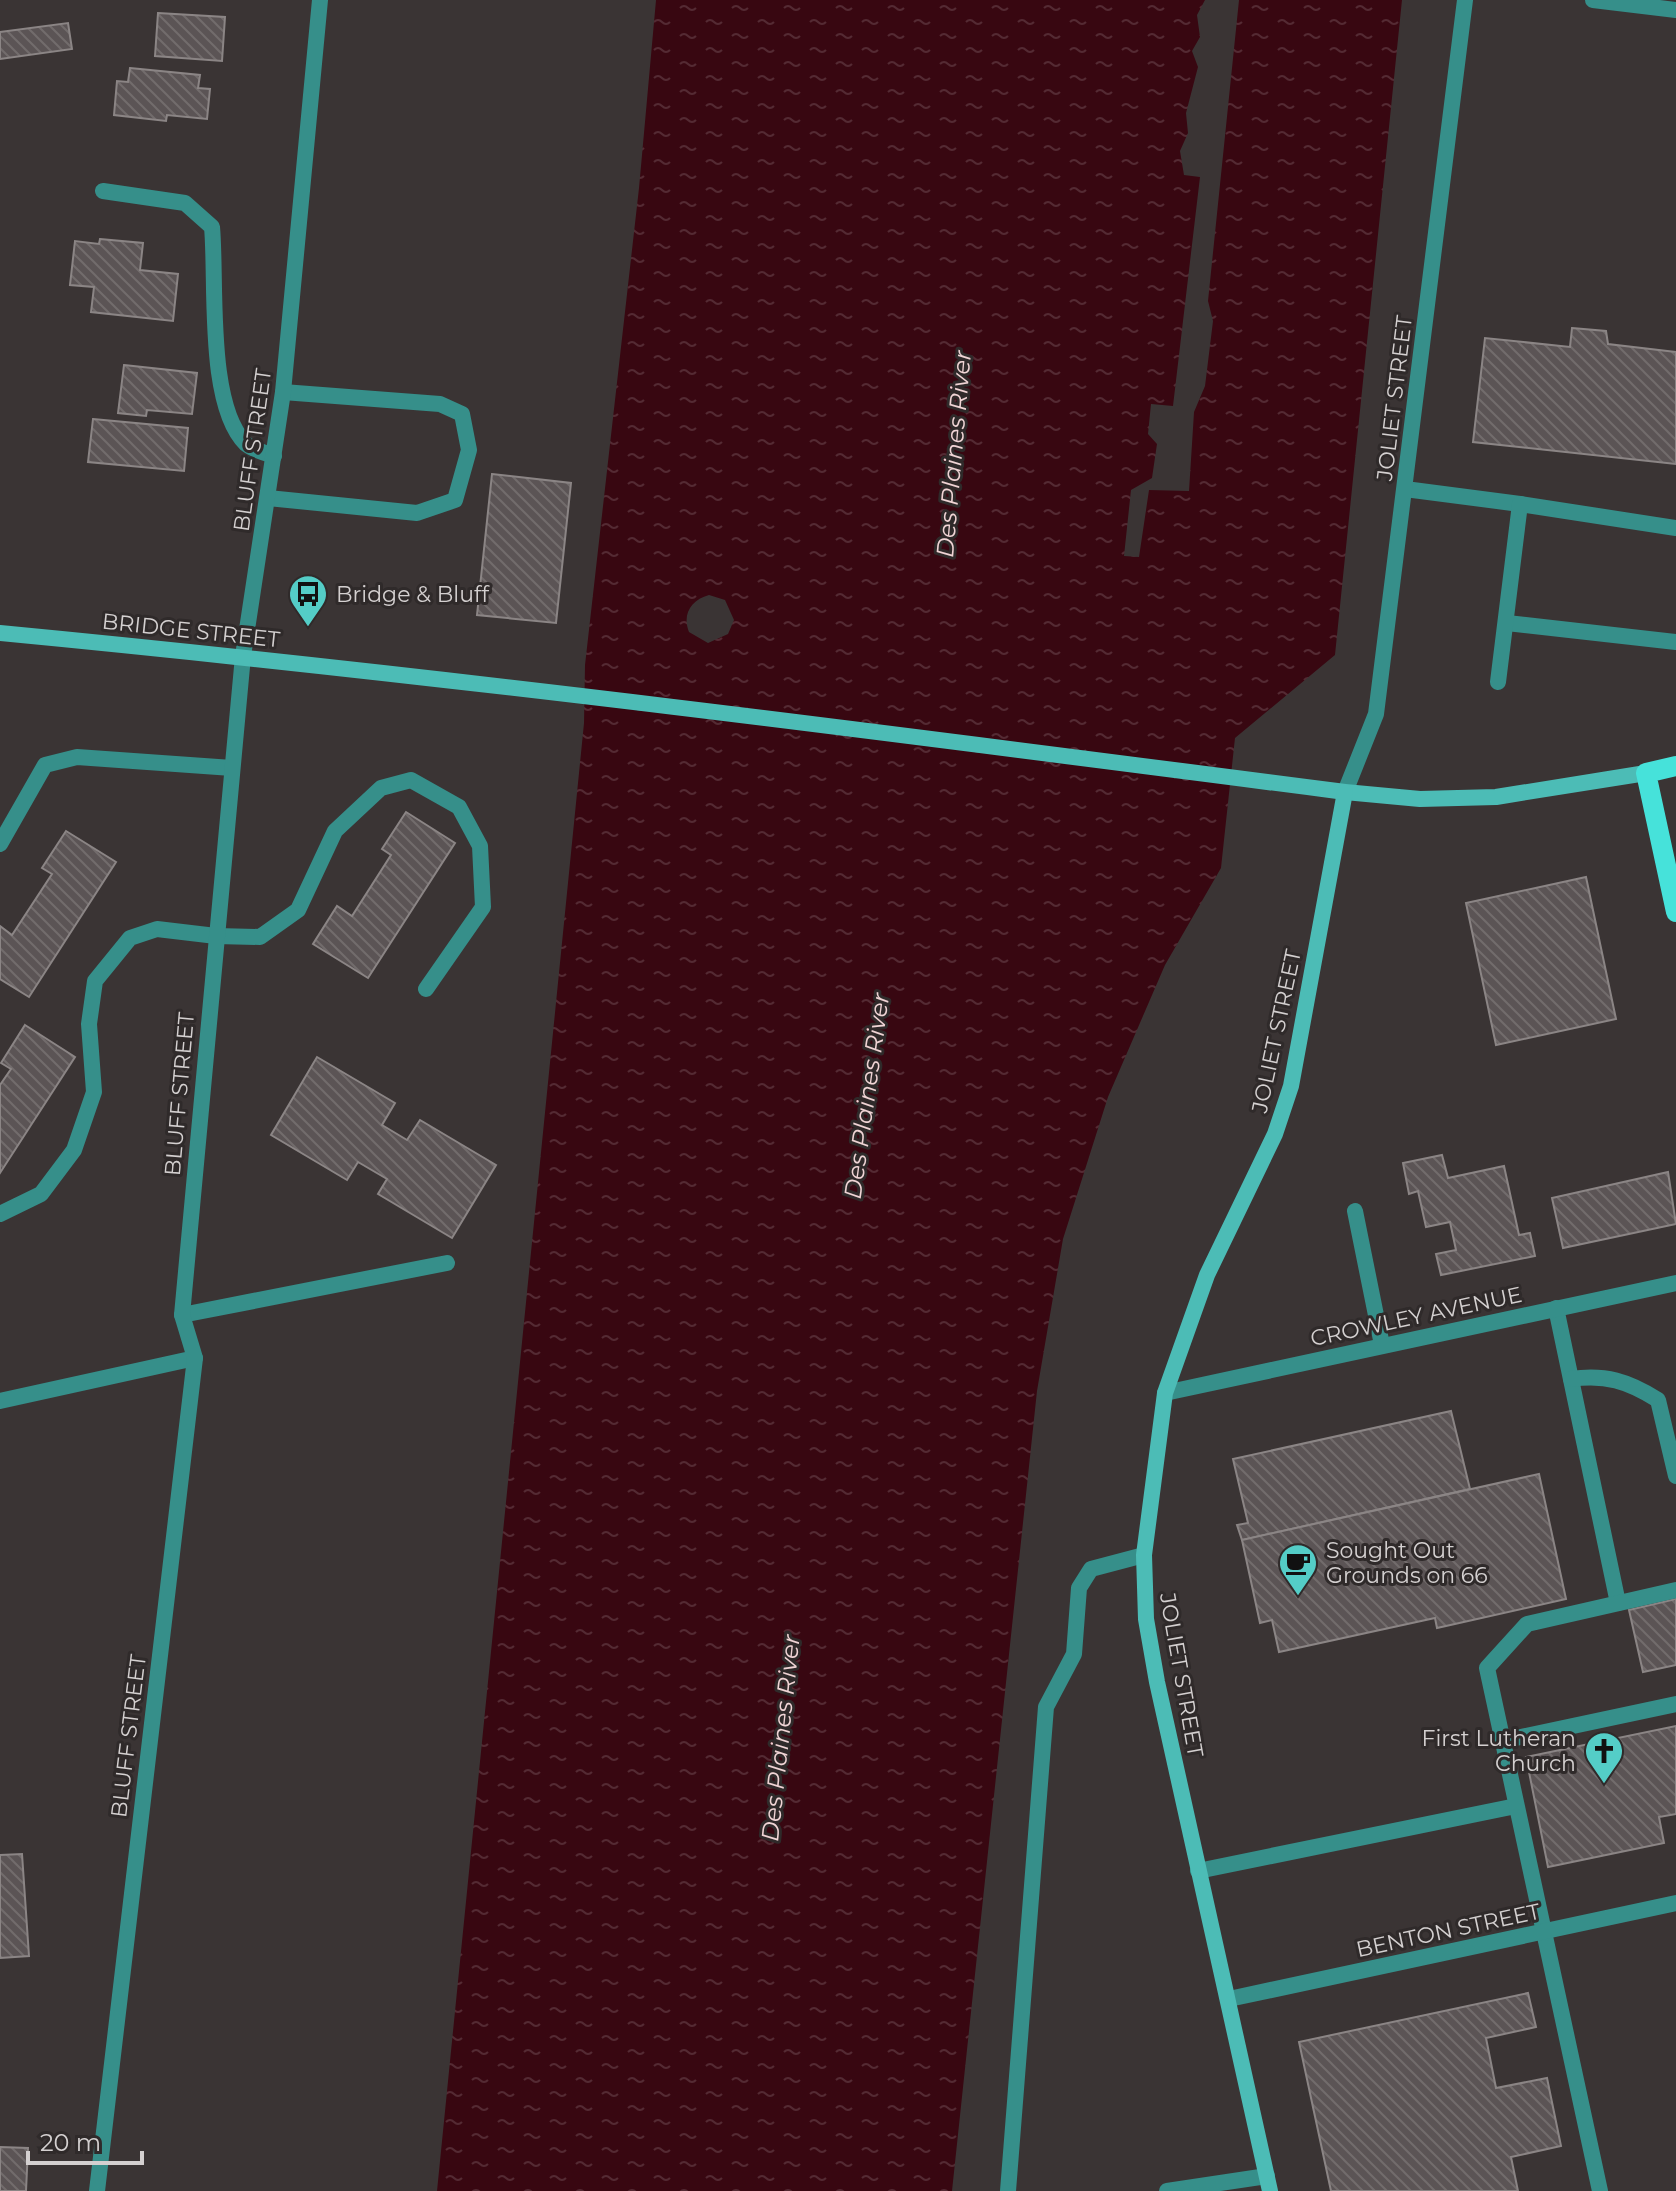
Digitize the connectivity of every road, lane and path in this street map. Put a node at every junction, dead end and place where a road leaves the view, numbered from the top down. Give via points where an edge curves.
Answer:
1 (320, 0) edge
2 (1465, 0) edge
3 (1593, 0) edge
4 (1676, 10) edge
5 (103, 191) dead end
6 (283, 392) junction
7 (274, 456) junction
8 (1405, 489) junction
9 (268, 498) junction
10 (1520, 504) junction
11 (1676, 528) edge
12 (1507, 623) junction
13 (0, 633) edge
14 (1676, 642) edge
15 (243, 656) junction
16 (1498, 682) dead end
17 (1676, 766) edge
18 (232, 768) junction
19 (1646, 773) junction
20 (1345, 792) junction
21 (0, 844) edge
22 (1676, 912) edge
23 (216, 936) junction
24 (426, 989) dead end
25 (1355, 1211) dead end
26 (0, 1214) edge
27 (447, 1263) dead end
28 (1676, 1283) edge
29 (1556, 1308) junction
30 (182, 1315) junction
31 (1382, 1345) junction
32 (195, 1358) junction
33 (1571, 1379) junction
34 (1165, 1393) junction
35 (0, 1401) edge
36 (1676, 1476) edge
37 (1144, 1555) junction
38 (1676, 1590) edge
39 (1618, 1603) junction
40 (1676, 1704) edge
41 (1502, 1741) junction
42 (1516, 1806) junction
43 (1198, 1871) junction
44 (1676, 1903) edge
45 (1543, 1933) junction
46 (1229, 1999) junction
47 (1269, 2183) edge
48 (97, 2191) edge
49 (1008, 2191) edge
50 (1167, 2191) edge
51 (1600, 2191) edge

1 - 6 street, BLUFF STREET
2 - 8 street, JOLIET STREET
3 - 4 street
5 - 7 street via 185,203 212,227 218,368 236,432 248,447
6 - 7 street, BLUFF STREET
6 - 9 street via 440,404 462,414 469,450 455,500 417,513
7 - 9 street, BLUFF STREET
8 - 10 street
8 - 20 street, JOLIET STREET via 1376,714
9 - 15 street, BLUFF STREET
10 - 11 street
10 - 12 street
12 - 14 street
12 - 16 street
13 - 15 street, BRIDGE STREET
15 - 18 street, BLUFF STREET
15 - 20 street, BRIDGE STREET
17 - 19 main road
18 - 21 street via 77,757 45,765
18 - 23 street, BLUFF STREET
19 - 20 street, BRIDGE STREET via 1496,797 1420,799
19 - 22 main road
20 - 34 street, JOLIET STREET via 1291,1086 1269,1147 1207,1275
23 - 24 street via 260,937 298,910 335,831 381,788 411,780 459,807 480,846 483,907
23 - 26 street via 157,929 130,938 95,981 89,1024 94,1092 74,1150 41,1194
23 - 30 street, BLUFF STREET
25 - 31 street
27 - 30 street
28 - 29 street, CROWLEY AVENUE
29 - 31 street, CROWLEY AVENUE
29 - 33 street
30 - 32 street, BLUFF STREET
31 - 34 street, CROWLEY AVENUE
32 - 35 street
32 - 48 street, BLUFF STREET
33 - 36 street via 1601,1375 1658,1400
33 - 39 street
34 - 37 street, JOLIET STREET
37 - 43 street, JOLIET STREET via 1146,1619
37 - 49 street via 1091,1569 1079,1588 1074,1654 1046,1707
38 - 39 street
39 - 41 street via 1527,1624 1487,1668
40 - 41 street
41 - 42 street
42 - 43 street
42 - 45 street
43 - 46 street, JOLIET STREET
44 - 45 street, BENTON STREET
45 - 46 street, BENTON STREET
45 - 51 street
46 - 47 street, JOLIET STREET
47 - 50 street

